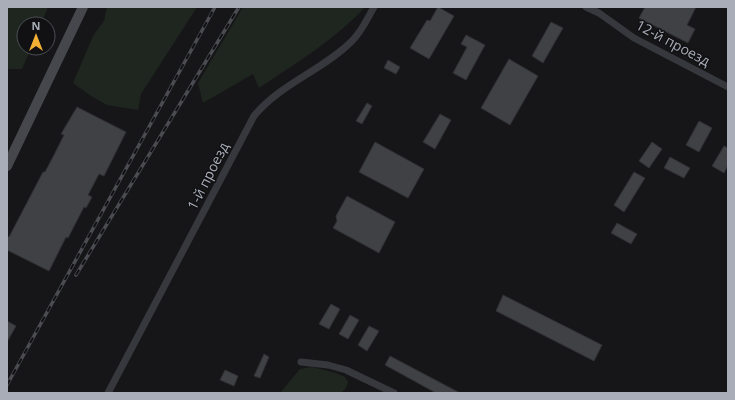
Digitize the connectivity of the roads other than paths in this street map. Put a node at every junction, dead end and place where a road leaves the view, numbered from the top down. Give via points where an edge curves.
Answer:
1 (82, 7) edge
2 (374, 7) edge
3 (586, 7) edge
4 (728, 87) edge
5 (7, 166) edge
6 (301, 362) dead end
7 (108, 393) edge
8 (394, 393) edge

1 - 5 main road
2 - 7 street, 1-й проезд via 351,42 267,102 254,116
3 - 4 street, 12-й проезд via 599,13 634,38
6 - 8 street via 346,370

